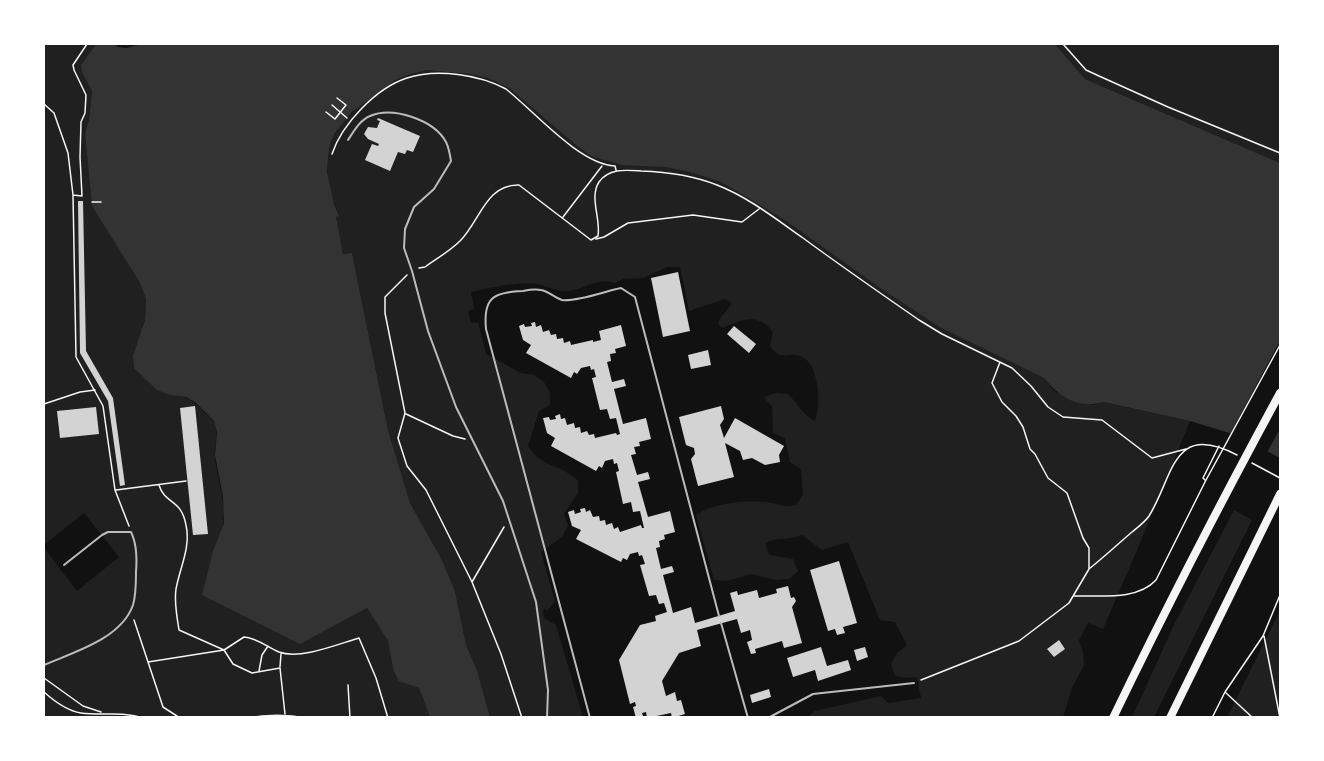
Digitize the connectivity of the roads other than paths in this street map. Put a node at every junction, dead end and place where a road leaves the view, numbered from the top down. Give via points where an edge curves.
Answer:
1 (348, 140) dead end
2 (1281, 393) edge
3 (1281, 494) edge
4 (64, 565) dead end
5 (719, 616) dead end
6 (721, 623) dead end
7 (44, 665) edge
8 (914, 683) road end
9 (547, 717) edge
10 (590, 717) edge
11 (748, 717) edge
12 (768, 717) edge
13 (1113, 717) edge
14 (1170, 717) edge

1 - 9 lane via 369,116 386,112 425,123 446,142 451,160 434,189 414,207 405,229 404,248 456,407 504,501 536,602 548,690
2 - 13 highway
3 - 14 highway
4 - 7 lane via 108,532 131,532 137,560 134,602 114,630 102,639
5 - 10 lane via 635,297 621,288 572,300 561,300 541,290 495,295 484,312 486,328
6 - 11 lane
8 - 12 lane via 813,694

